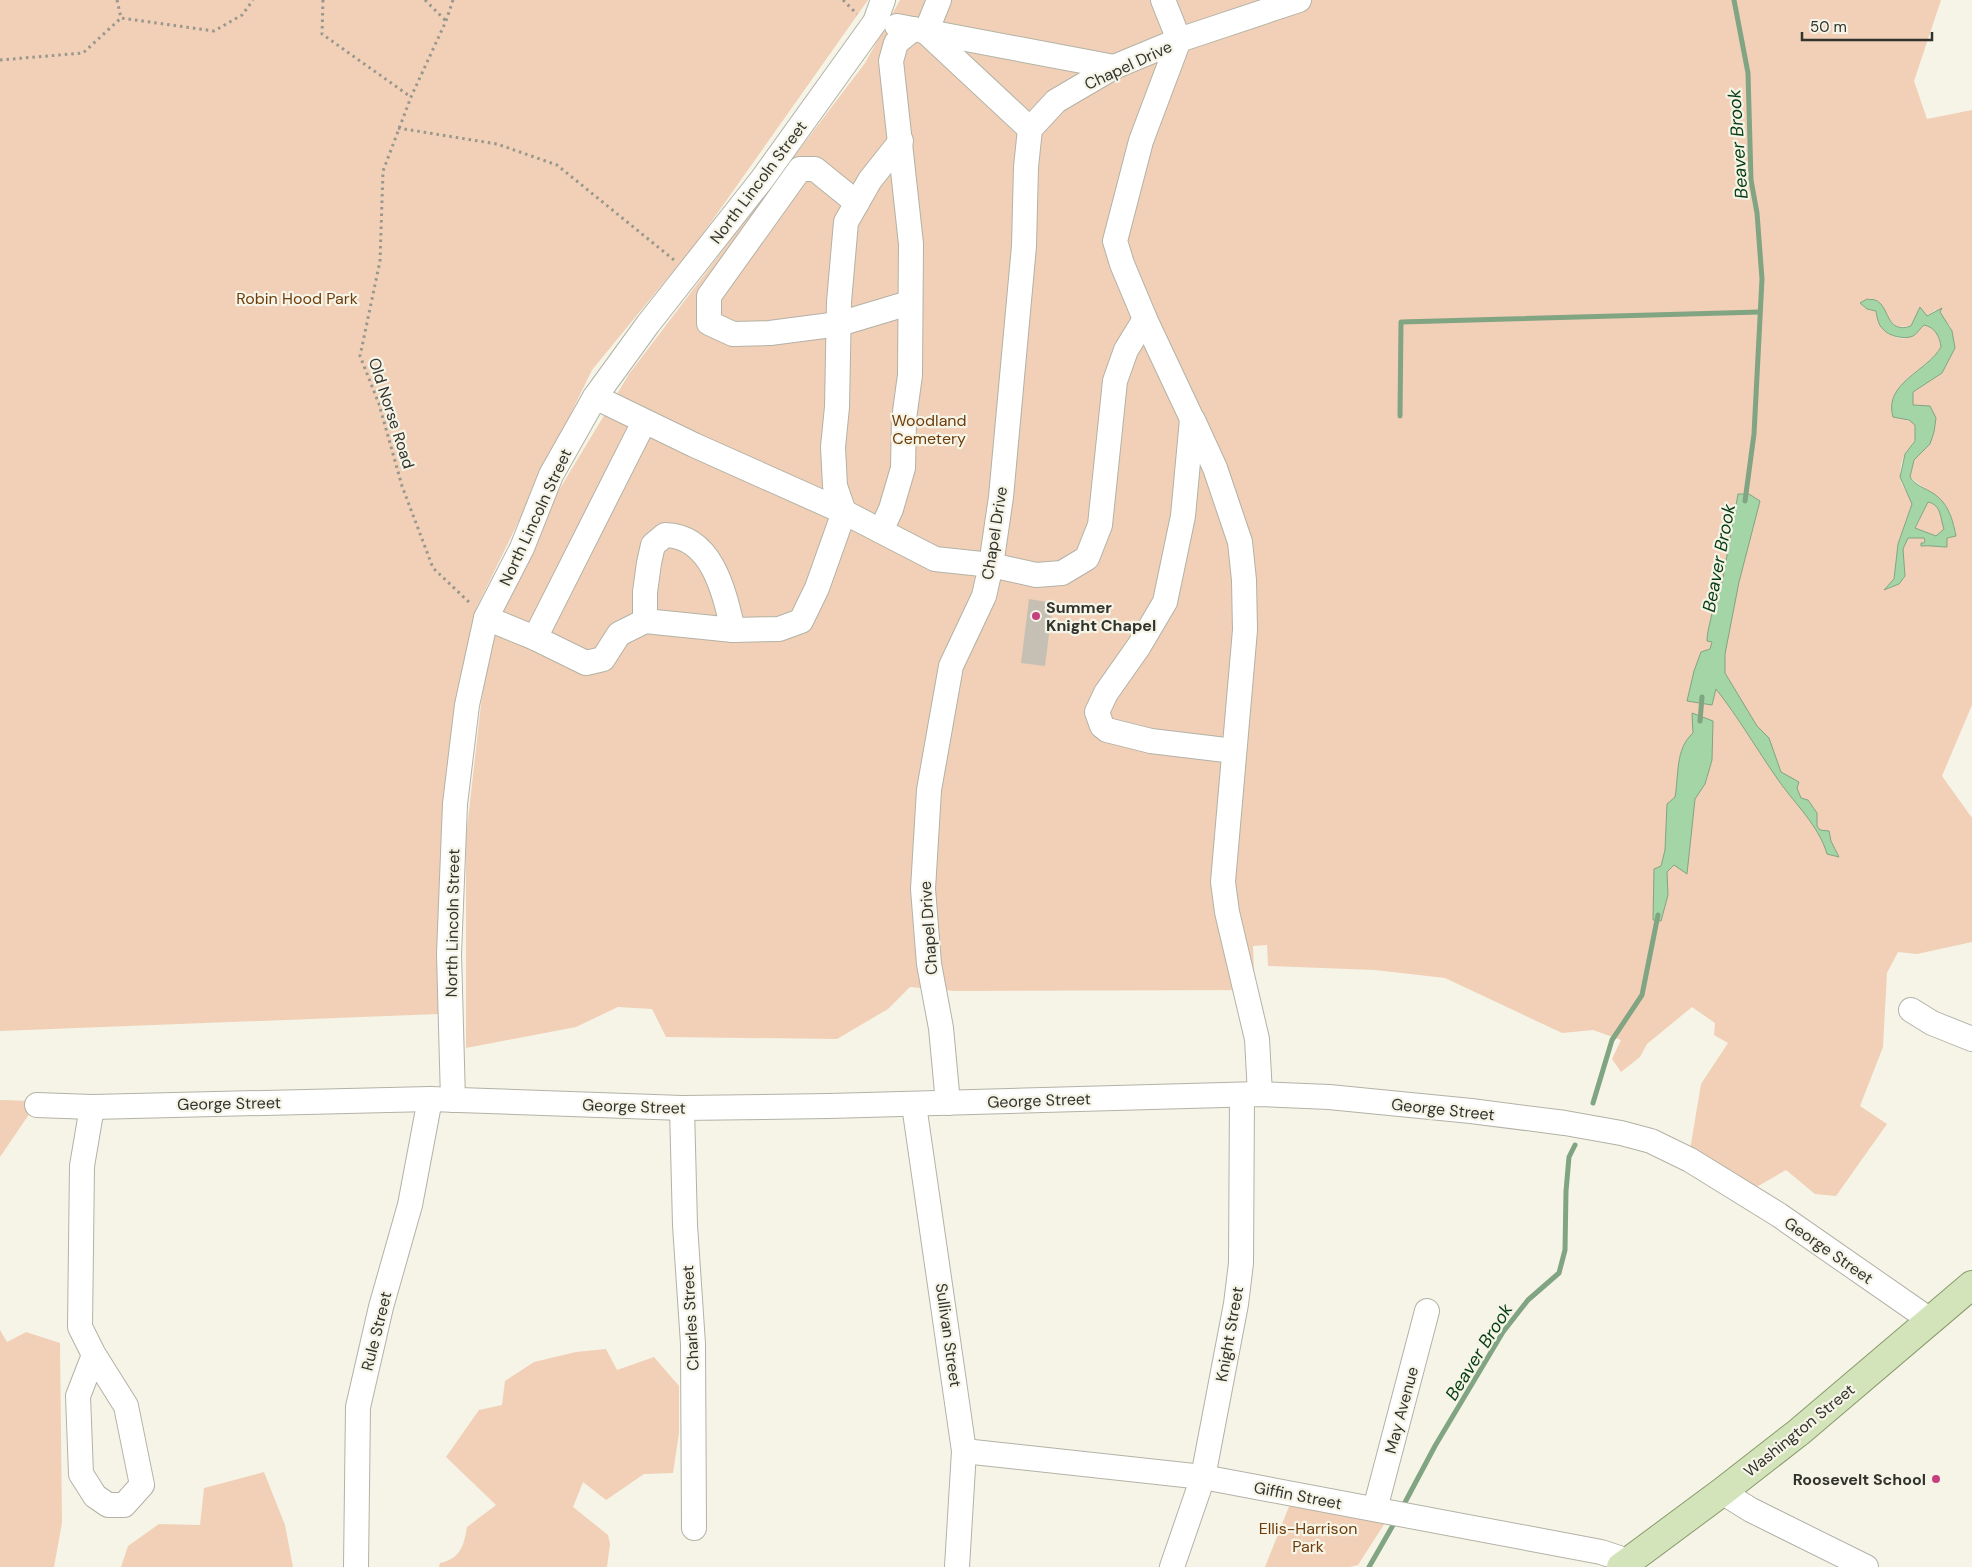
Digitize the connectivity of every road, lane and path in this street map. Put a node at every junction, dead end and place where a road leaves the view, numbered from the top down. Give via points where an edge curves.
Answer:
1 (118, 0) edge
2 (253, 0) edge
3 (323, 0) edge
4 (425, 0) edge
5 (453, 0) edge
6 (939, 0) edge
7 (1163, 0) edge
8 (1299, 0) edge
9 (879, 11) edge
10 (121, 18) junction
11 (446, 21) junction
12 (919, 30) junction
13 (1179, 40) junction
14 (0, 60) edge
15 (1114, 68) junction
16 (411, 97) junction
17 (398, 128) junction
18 (1030, 130) junction
19 (900, 140) junction
20 (857, 203) junction
21 (688, 275) junction
22 (909, 304) junction
23 (1145, 319) junction
24 (839, 324) junction
25 (595, 397) junction
26 (1192, 418) junction
27 (644, 422) junction
28 (844, 512) junction
29 (881, 531) junction
30 (991, 565) junction
31 (486, 618) junction
32 (645, 621) junction
33 (732, 630) junction
34 (535, 638) junction
35 (1234, 750) junction
36 (1911, 1010) dead end
37 (1972, 1039) edge
38 (1251, 1094) junction
39 (442, 1099) junction
40 (948, 1103) junction
41 (37, 1105) dead end
42 (914, 1105) junction
43 (92, 1107) junction
44 (682, 1108) junction
45 (1972, 1285) edge
46 (1427, 1312) dead end
47 (1930, 1320) junction
48 (94, 1355) junction
49 (964, 1451) junction
50 (1203, 1477) junction
51 (1722, 1492) junction
52 (1392, 1512) junction
53 (694, 1528) dead end
54 (1624, 1564) edge
55 (356, 1567) edge
56 (957, 1567) edge
57 (1172, 1567) edge
58 (1866, 1567) edge

1 - 10 path
2 - 10 path via 242,15 214,32
3 - 16 path via 322,34
4 - 11 path
5 - 11 path, Old Norse Road
6 - 12 street
7 - 13 street
8 - 13 street, Chapel Drive
9 - 12 street
9 - 21 street, North Lincoln Street via 763,178
10 - 14 path via 82,53
11 - 16 path, Old Norse Road
12 - 15 street
12 - 18 street
12 - 19 street via 896,43 890,61
13 - 15 street, Chapel Drive
13 - 23 street, Knight Street via 1140,141 1115,241
15 - 18 street, Chapel Drive via 1056,101
16 - 17 path, Old Norse Road
17 - 21 path via 497,144 557,165
17 - 31 path, Old Norse Road via 384,171 380,261 360,356 379,404 402,486 433,568
18 - 30 street, Chapel Drive via 1024,246 1001,497
19 - 20 street
19 - 22 street via 911,244
20 - 24 street via 846,222
20 - 24 street via 815,170 800,169 709,296 709,323 733,334
21 - 25 street, North Lincoln Street
22 - 24 street
22 - 29 street via 910,375 902,468 891,509
23 - 26 street, Knight Street
23 - 30 street via 1126,350 1115,381 1100,525 1087,558 1062,573 1036,575
24 - 28 street via 833,447 835,486
25 - 27 street
25 - 31 street, North Lincoln Street via 551,475 522,548
26 - 35 street, Knight Street via 1215,468 1240,542 1245,630
26 - 35 street via 1183,516 1164,602 1097,712 1107,730 1151,741
27 - 28 street
27 - 34 street
28 - 29 street
28 - 33 street via 817,588 801,621 779,629
29 - 30 street via 935,559
30 - 40 street, Chapel Drive via 984,596 951,666 929,790 923,889 929,964 941,1028
31 - 34 street
31 - 39 street, North Lincoln Street via 467,704 455,804
32 - 33 street
32 - 33 street via 645,592 654,545 664,535 679,535 695,543 706,558 724,591
32 - 34 street via 619,634 603,659 586,662
35 - 38 street, Knight Street via 1223,882 1227,912 1258,1039
36 - 37 street via 1932,1023
38 - 40 street, George Street
38 - 47 street, George Street via 1329,1097 1565,1123 1651,1142 1690,1160 1779,1215
38 - 50 street, Knight Street via 1241,1263
39 - 43 street, George Street
39 - 44 street, George Street
39 - 55 street, Rule Street via 381,1307 358,1407
40 - 42 street, George Street
41 - 43 street, George Street
42 - 44 street, George Street
42 - 49 street, Sullivan Street
43 - 48 street via 82,1166 80,1327
44 - 53 street, Charles Street via 693,1344
45 - 47 main road, Washington Street
46 - 52 street, May Avenue
47 - 51 main road, Washington Street via 1799,1432
48 - 48 street via 126,1406 137,1455 142,1484 124,1505 108,1505 96,1496 81,1474 78,1396
49 - 50 street, Giffin Street
49 - 56 street, Sullivan Street
50 - 52 street, Giffin Street
50 - 57 street, Knight Street
51 - 54 main road, Washington Street
51 - 58 street via 1751,1510
52 - 54 street, Giffin Street via 1601,1552

